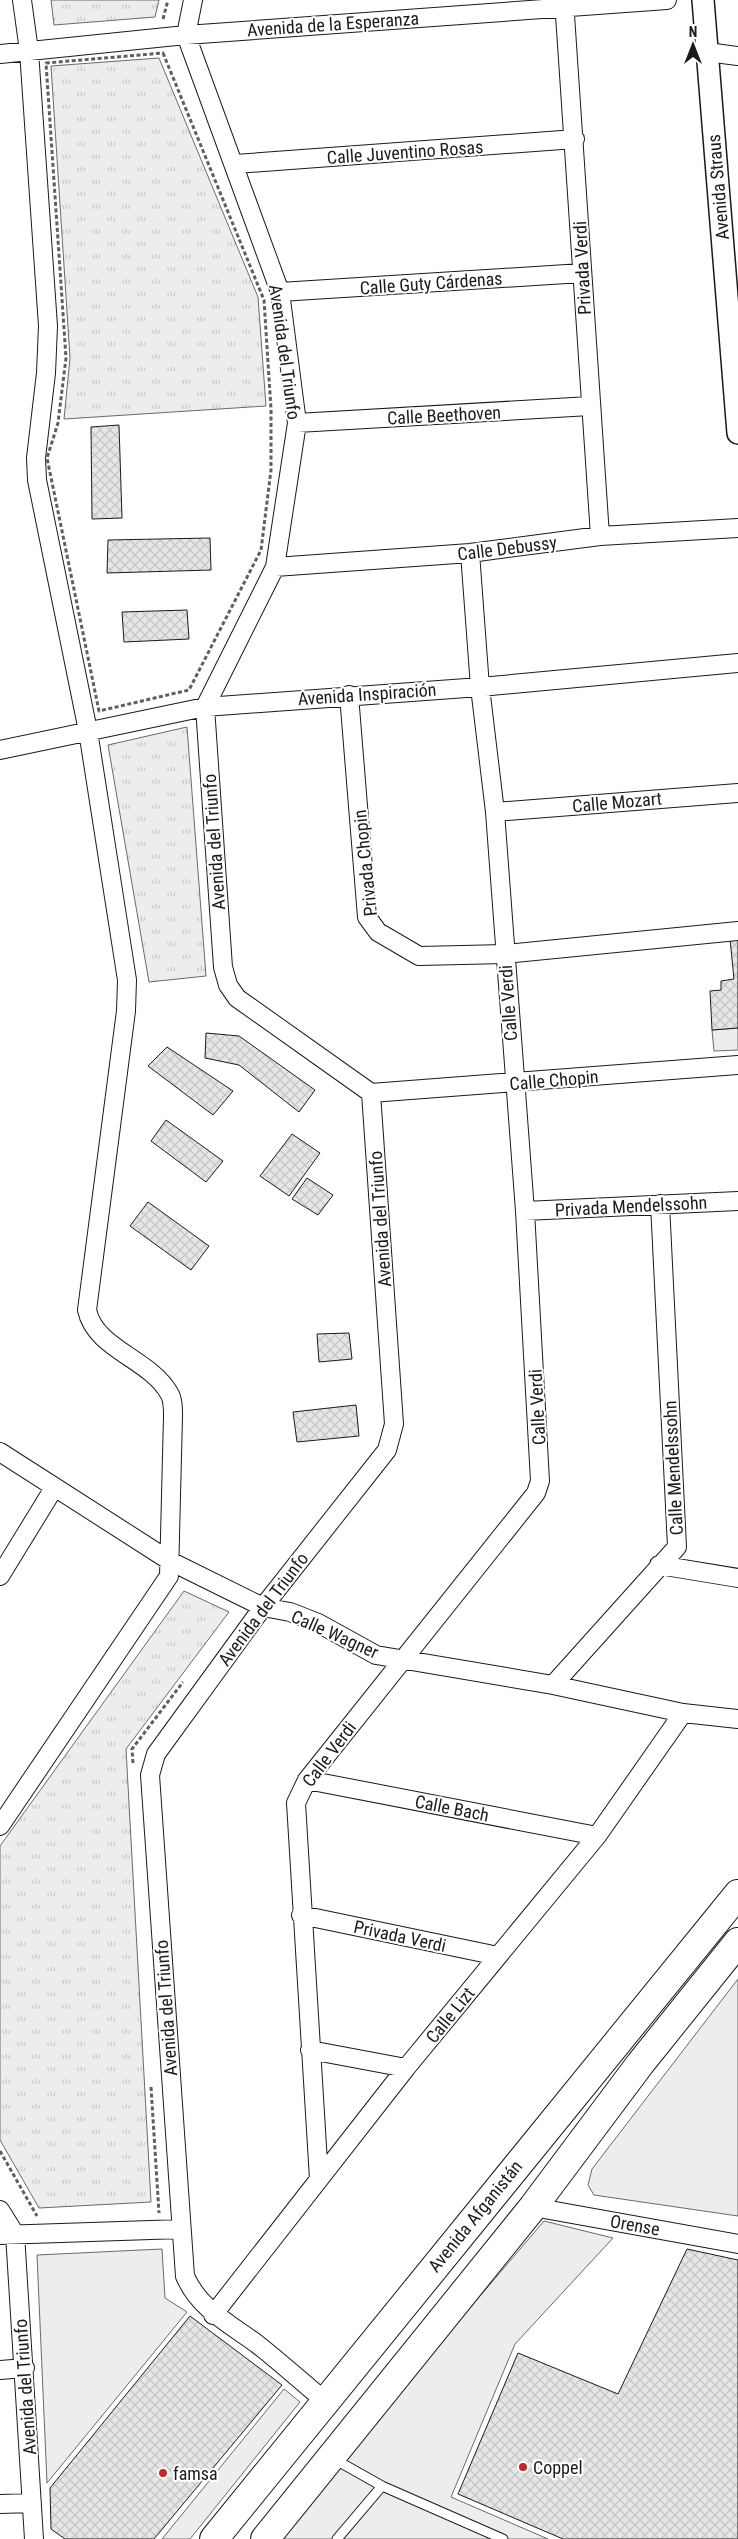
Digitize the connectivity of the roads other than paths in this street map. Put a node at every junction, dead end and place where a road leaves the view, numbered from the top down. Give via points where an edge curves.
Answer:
1 (22, 0) edge
2 (193, 0) edge
3 (667, 0) edge
4 (703, 0) edge
5 (564, 4) edge
6 (186, 35) junction
7 (29, 51) junction
8 (707, 52) junction
9 (0, 54) edge
10 (738, 56) edge
11 (575, 139) junction
12 (235, 164) junction
13 (582, 273) junction
14 (280, 292) junction
15 (590, 406) junction
16 (297, 423) junction
17 (738, 433) edge
18 (738, 528) edge
19 (600, 536) junction
20 (470, 553) junction
21 (275, 567) junction
22 (738, 663) edge
23 (480, 687) junction
24 (349, 695) junction
25 (204, 707) junction
26 (88, 731) junction
27 (0, 750) edge
28 (738, 793) edge
29 (495, 812) junction
30 (738, 931) edge
31 (505, 954) junction
32 (738, 1065) edge
33 (514, 1083) junction
34 (371, 1093) junction
35 (738, 1201) edge
36 (660, 1204) junction
37 (525, 1211) junction
38 (0, 1452) edge
39 (54, 1488) junction
40 (170, 1562) junction
41 (659, 1565) junction
42 (0, 1576) edge
43 (738, 1578) edge
44 (263, 1607) junction
45 (403, 1659) junction
46 (553, 1685) junction
47 (683, 1713) junction
48 (738, 1719) edge
49 (307, 1780) junction
50 (0, 1826) edge
51 (597, 1836) junction
52 (738, 1894) edge
53 (302, 1915) junction
54 (738, 1942) edge
55 (498, 1956) junction
56 (310, 2050) junction
57 (406, 2068) junction
58 (320, 2179) junction
59 (533, 2206) junction
60 (0, 2210) edge
61 (181, 2229) junction
62 (7, 2235) edge
63 (738, 2244) edge
64 (213, 2314) junction
65 (24, 2368) junction
66 (0, 2370) edge
67 (325, 2402) junction
68 (330, 2457) junction
69 (382, 2486) junction
70 (32, 2503) junction
71 (0, 2504) edge
72 (285, 2514) junction
73 (34, 2539) edge
74 (214, 2539) edge
75 (265, 2539) edge
76 (337, 2539) edge
77 (503, 2539) edge

1 - 7 street
2 - 6 street
3 - 5 street, Avenida de la Esperanza
4 - 8 street, Avenida Straus
5 - 6 street, Avenida de la Esperanza
5 - 11 street, Privada Verdi
6 - 7 street, Avenida de la Esperanza
6 - 12 street, Avenida del Triunfo
7 - 9 street, Avenida de la Esperanza
7 - 26 street via 48,326 36,458 37,480
8 - 10 street
8 - 17 street, Avenida Straus
11 - 12 street, Calle Juventino Rosas
11 - 13 street, Privada Verdi
12 - 14 street, Avenida del Triunfo
13 - 14 street, Calle Guty Cárdenas
13 - 15 street, Privada Verdi
14 - 16 street, Avenida del Triunfo
15 - 16 street, Calle Beethoven
15 - 19 street, Privada Verdi
16 - 21 street, Avenida del Triunfo
18 - 19 street, Calle Debussy
19 - 20 street, Calle Debussy
20 - 21 street, Calle Debussy
20 - 23 street, Calle Verdi
21 - 25 street, Avenida del Triunfo
22 - 23 street, Avenida Inspiración
23 - 24 street, Avenida Inspiración
23 - 29 street, Calle Verdi
24 - 25 street, Avenida Inspiración
24 - 31 street, Privada Chopin via 367,917 378,932 419,956
25 - 26 street, Avenida Inspiración
25 - 34 street, Avenida del Triunfo via 222,967 228,985 237,998
26 - 27 street, Avenida Inspiración
26 - 40 street via 127,980 126,1011 87,1310 91,1326 160,1382 170,1394 174,1416
28 - 29 street, Calle Mozart
29 - 31 street, Calle Verdi
30 - 31 street, Privada Chopin
31 - 33 street, Calle Verdi
32 - 33 street, Calle Chopin
33 - 34 street, Calle Chopin
33 - 37 street, Calle Verdi
34 - 44 street, Avenida del Triunfo via 394,1424 391,1439 386,1450
35 - 36 street, Privada Mendelssohn
36 - 37 street, Privada Mendelssohn
36 - 41 street, Calle Mendelssohn via 676,1547
37 - 45 street, Calle Verdi via 540,1481 536,1493
38 - 39 street, Calle Wagner
39 - 40 street, Calle Wagner
39 - 42 street
40 - 44 street, Calle Wagner
40 - 50 street via 169,1576
41 - 43 street
41 - 46 street, Calle Mendelssohn
44 - 45 street, Calle Wagner via 290,1612 318,1623 376,1655
44 - 61 street, Avenida del Triunfo via 156,1754 150,1775
45 - 46 street, Calle Wagner
45 - 49 street, Calle Verdi
46 - 47 street, Calle Wagner
47 - 48 street, Calle Wagner
47 - 51 street, Calle Lizt
49 - 51 street, Calle Bach
49 - 53 street, Calle Verdi via 296,1802
51 - 55 street, Calle Lizt
52 - 67 main road, Avenida Afganistán
53 - 55 street, Privada Verdi
53 - 56 street, Calle Verdi
54 - 59 main road via 640,2064
55 - 57 street, Calle Lizt
56 - 57 street
56 - 58 street, Calle Verdi
57 - 58 street, Calle Lizt
58 - 64 street, Calle Lizt
59 - 63 street, Orense
59 - 68 main road
60 - 62 street, Avenida del Triunfo
61 - 62 street
61 - 64 street, Avenida del Triunfo via 185,2276 190,2288
62 - 65 street, Avenida del Triunfo
64 - 67 street, Avenida del Triunfo via 256,2344
65 - 66 street
65 - 70 street, Avenida del Triunfo
67 - 72 main road via 329,2437 286,2495
67 - 74 main road, Avenida Afganistán
68 - 69 lane
68 - 72 main road
69 - 76 lane
69 - 77 lane
70 - 71 street
70 - 73 street, Avenida del Triunfo
72 - 75 main road

